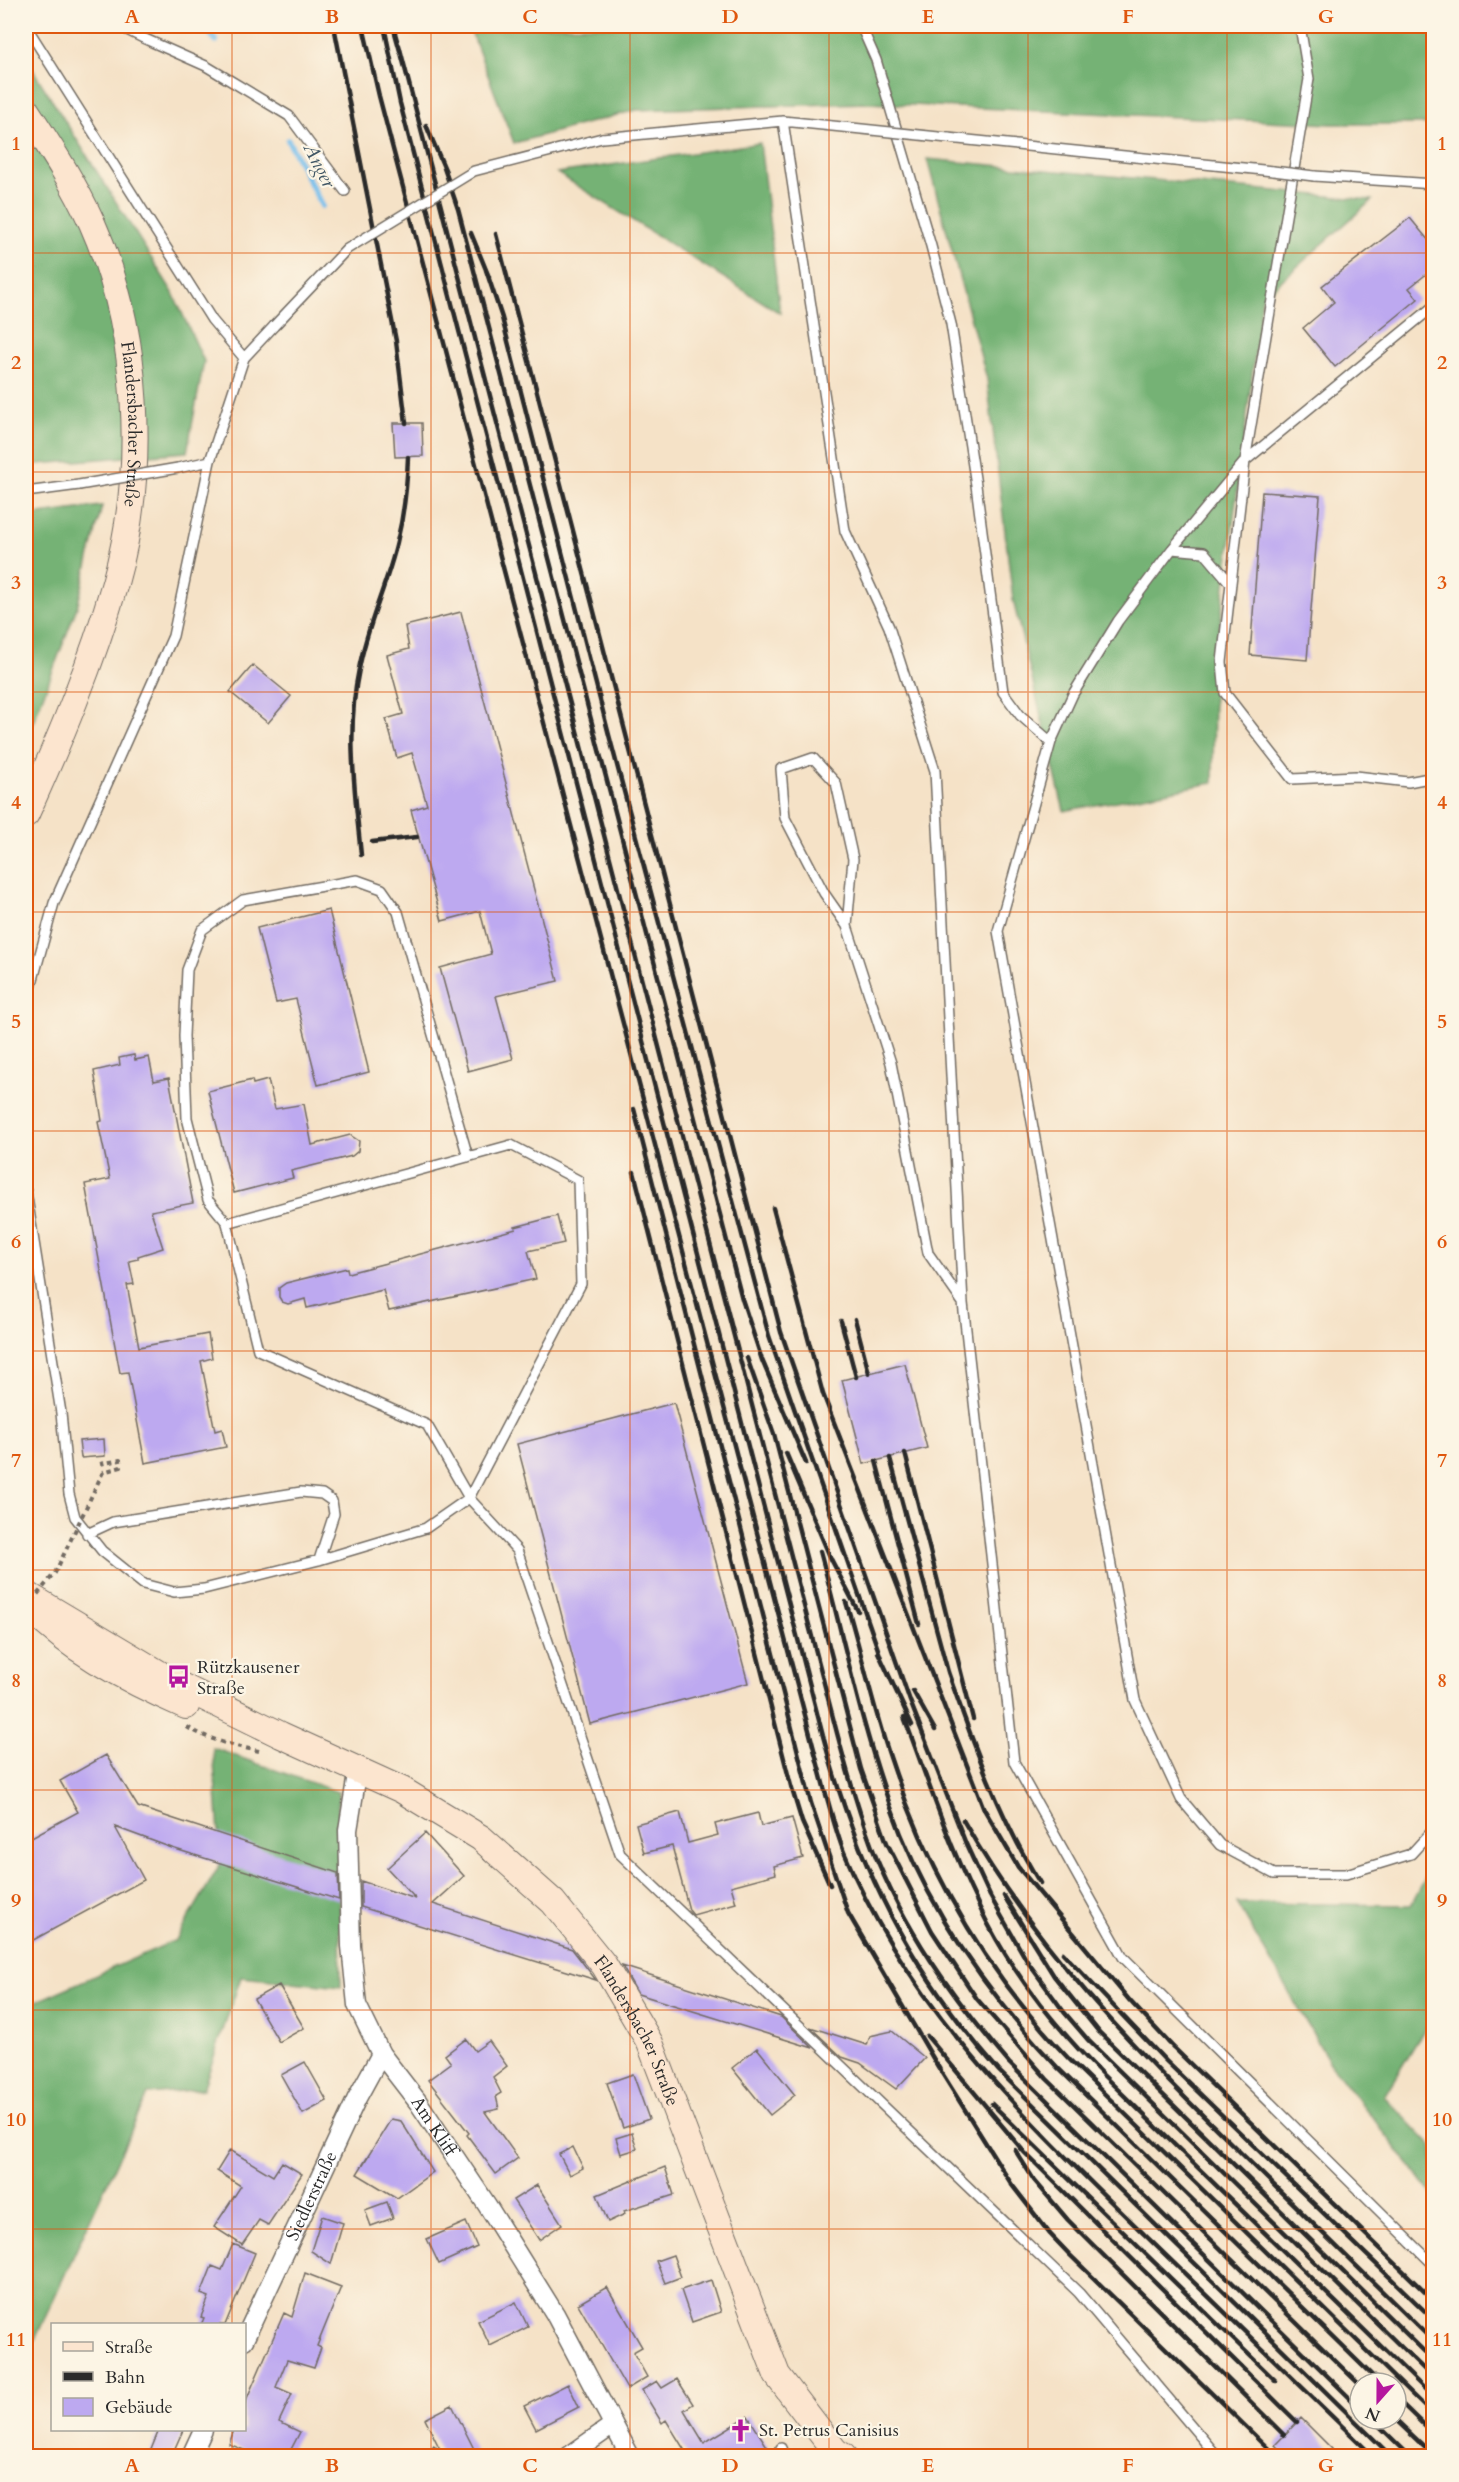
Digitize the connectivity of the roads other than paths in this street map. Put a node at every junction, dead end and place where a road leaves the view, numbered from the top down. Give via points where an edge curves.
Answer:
1 (26, 26) edge
2 (119, 26) edge
3 (861, 26) edge
4 (1300, 26) edge
5 (26, 110) edge
6 (783, 121) junction
7 (1434, 184) edge
8 (345, 191) dead end
9 (1434, 306) edge
10 (244, 358) junction
11 (210, 461) junction
12 (1245, 461) junction
13 (26, 492) edge
14 (1172, 549) junction
15 (1231, 584) junction
16 (1052, 742) junction
17 (1434, 777) edge
18 (26, 814) edge
19 (847, 926) junction
20 (26, 1005) edge
21 (468, 1157) junction
22 (26, 1191) edge
23 (227, 1223) junction
24 (963, 1303) junction
25 (469, 1498) junction
26 (87, 1534) junction
27 (319, 1560) junction
28 (26, 1594) edge
29 (26, 1603) edge
30 (281, 1735) junction
31 (358, 1768) junction
32 (1434, 1829) edge
33 (381, 2054) junction
34 (1434, 2265) edge
35 (246, 2336) edge
36 (613, 2425) junction
37 (203, 2431) edge
38 (191, 2457) edge
39 (569, 2457) edge
40 (630, 2457) edge
41 (843, 2457) edge
42 (1217, 2457) edge

1 - 10 lane via 212,320
2 - 8 lane via 206,66 289,116
3 - 16 lane via 876,60 951,324 1003,692 1020,715
4 - 12 lane via 1309,79
5 - 18 street, Flandersbacher Straße via 66,171 93,224 114,287 130,356 134,432 131,503 116,581 65,727
6 - 7 lane, bridge via 1314,176
6 - 10 lane, bridge via 602,138 474,171 347,249
6 - 24 lane via 845,531 889,627 935,771
9 - 12 lane
10 - 11 lane
11 - 13 lane, bridge
11 - 20 lane via 173,636 54,903
12 - 14 lane
12 - 15 lane
14 - 15 lane via 1204,552
14 - 16 lane via 1118,621 1073,694
15 - 17 lane via 1222,662 1225,693 1292,779 1356,776 1408,782
16 - 32 lane via 998,931 1135,1700 1181,1799 1220,1845 1274,1874 1346,1874 1411,1854
19 - 19 lane via 853,859 836,783 813,758 781,769 785,818 824,893
19 - 24 lane via 891,1063 928,1253
21 - 23 lane
21 - 23 lane via 398,912 382,889 357,880 243,900 202,930 186,981 187,1118 208,1200
21 - 25 lane via 511,1145 578,1180 581,1284
22 - 26 lane via 62,1413 69,1494 75,1517
23 - 25 lane via 258,1350 427,1425
24 - 34 lane via 1014,1762 1123,1958
25 - 27 lane via 426,1528
25 - 42 lane via 517,1550 620,1854 1079,2293
26 - 27 lane via 143,1584 174,1592
26 - 27 lane via 112,1522 301,1492 322,1494 332,1501 334,1514
28 - 30 street, Flandersbacher Straße via 175,1683
29 - 30 street, Flandersbacher Straße via 50,1628 144,1687 231,1723
30 - 31 street, Flandersbacher Straße
31 - 33 street, Am Kliff via 348,1830 351,1946 357,2005
31 - 41 street, Flandersbacher Straße via 481,1838 553,1902 604,1965 650,2043 777,2375
33 - 35 street, Siedlerstraße
33 - 36 street, Am Kliff via 500,2225 555,2314
36 - 39 street
36 - 40 street, Am Kliff
37 - 38 street

